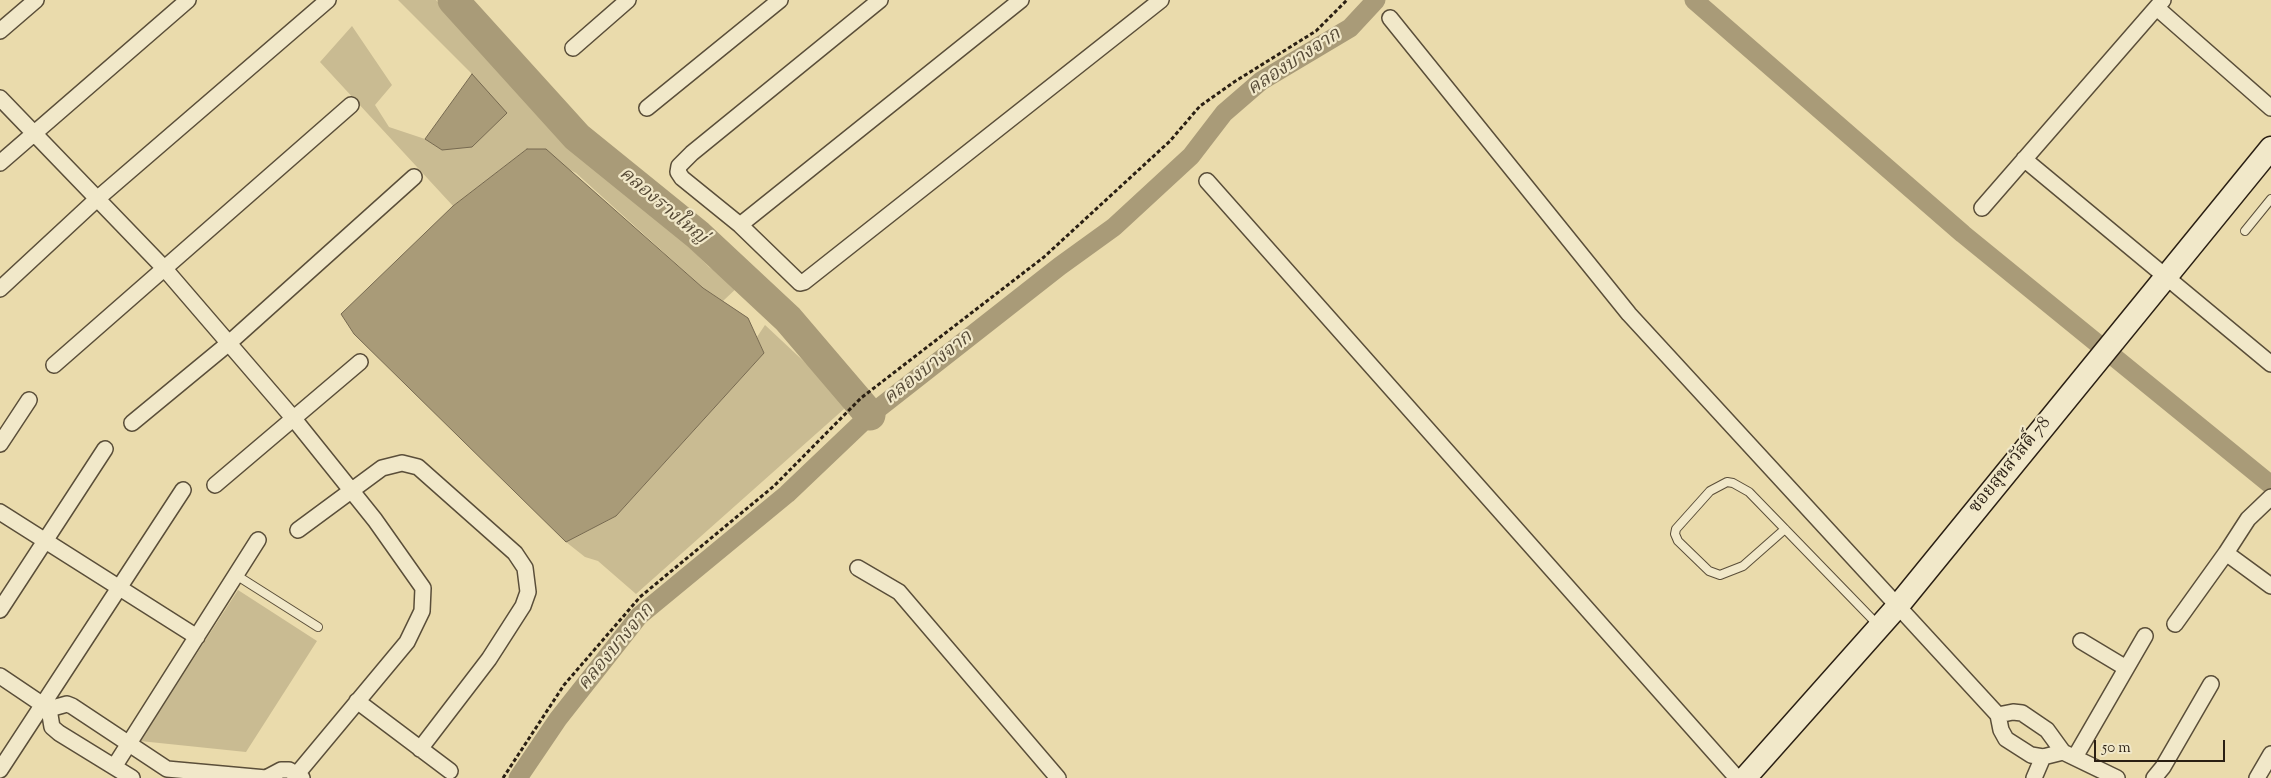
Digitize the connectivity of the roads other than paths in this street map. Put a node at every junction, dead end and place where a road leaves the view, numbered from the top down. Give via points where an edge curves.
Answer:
1 (36, 0) edge
2 (188, 0) edge
3 (328, 0) edge
4 (628, 0) edge
5 (780, 0) edge
6 (880, 0) edge
7 (1021, 0) edge
8 (1161, 0) edge
9 (2160, 4) edge
10 (1390, 18) dead end
11 (0, 31) edge
12 (573, 48) dead end
13 (0, 98) edge
14 (350, 105) dead end
15 (647, 108) dead end
16 (2271, 108) edge
17 (34, 134) junction
18 (2271, 148) edge
19 (2024, 159) junction
20 (0, 163) edge
21 (414, 176) dead end
22 (1207, 181) dead end
23 (97, 199) junction
24 (2271, 199) edge
25 (1982, 208) dead end
26 (740, 225) junction
27 (2245, 231) dead end
28 (164, 268) junction
29 (2166, 277) junction
30 (0, 289) edge
31 (229, 343) junction
32 (360, 362) dead end
33 (2271, 364) edge
34 (54, 365) dead end
35 (29, 400) dead end
36 (294, 419) junction
37 (132, 423) dead end
38 (0, 444) edge
39 (105, 449) dead end
40 (215, 485) dead end
41 (183, 490) dead end
42 (352, 492) junction
43 (2271, 497) edge
44 (0, 512) edge
45 (298, 530) dead end
46 (1785, 530) junction
47 (258, 540) dead end
48 (45, 541) junction
49 (2226, 552) junction
50 (858, 568) dead end
51 (236, 575) junction
52 (2271, 586) edge
53 (118, 587) junction
54 (1897, 607) junction
55 (0, 610) edge
56 (2175, 624) dead end
57 (1879, 626) junction
58 (318, 627) dead end
59 (2145, 636) dead end
60 (197, 637) junction
61 (2081, 640) dead end
62 (2126, 668) junction
63 (0, 676) edge
64 (2211, 684) dead end
65 (357, 701) junction
66 (46, 706) junction
67 (1998, 715) junction
68 (129, 744) junction
69 (420, 749) junction
70 (2069, 754) junction
71 (2271, 754) edge
72 (2043, 757) junction
73 (114, 767) junction
74 (0, 770) edge
75 (450, 771) dead end
76 (299, 776) edge
77 (132, 778) edge
78 (266, 778) edge
79 (1058, 778) edge
80 (1737, 778) edge
81 (1745, 778) edge
82 (2034, 778) edge
83 (2117, 778) edge
84 (2154, 778) edge
85 (2257, 778) edge

1 - 11 street
2 - 17 street
3 - 23 street
4 - 12 street
5 - 15 street
6 - 26 street via 692,152 679,166 682,178
7 - 26 street
8 - 26 street via 804,282 794,280
9 - 16 street
9 - 19 street
10 - 54 street via 1629,314
13 - 17 street
14 - 28 street
17 - 20 street
17 - 23 street
18 - 29 street, ซอยสุขสวัสดิ์ 78
19 - 25 street
19 - 29 street
21 - 31 street
22 - 80 street
23 - 28 street
23 - 30 street
24 - 27 lane
28 - 31 street
28 - 34 street
29 - 33 street
29 - 54 street, ซอยสุขสวัสดิ์ 78
31 - 36 street
31 - 37 street
32 - 36 street
35 - 38 street
36 - 40 street
36 - 42 street
39 - 48 street
41 - 53 street
42 - 45 street
42 - 65 street via 423,588 424,598 417,625 407,642
42 - 69 street via 382,468 402,463 418,467 515,553 525,568 528,592 523,606 490,659
43 - 49 street via 2248,519
44 - 48 street
46 - 46 lane via 1749,492 1727,482 1702,499 1675,534 1678,541 1708,570 1720,575 1743,566
46 - 57 lane
47 - 51 street
48 - 53 street
48 - 55 street
49 - 52 street
49 - 56 street
50 - 79 street via 899,592
51 - 58 lane
51 - 60 street
53 - 60 street
53 - 66 street
54 - 57 street, ซอยสุขสวัสดิ์ 78
54 - 67 street
57 - 81 street, ซอยสุขสวัสดิ์ 78
59 - 62 street
60 - 68 street
61 - 62 street
62 - 70 street
63 - 66 street
64 - 84 street
65 - 69 street
65 - 76 street
66 - 68 street via 72,706
66 - 73 street via 52,727
66 - 74 street
67 - 70 street via 2022,713 2047,730
67 - 72 street via 2006,739 2031,755
68 - 73 street
68 - 78 street via 167,769
69 - 75 street
70 - 72 street
70 - 83 street
71 - 85 street
72 - 82 street
73 - 77 street
76 - 78 street via 281,770

